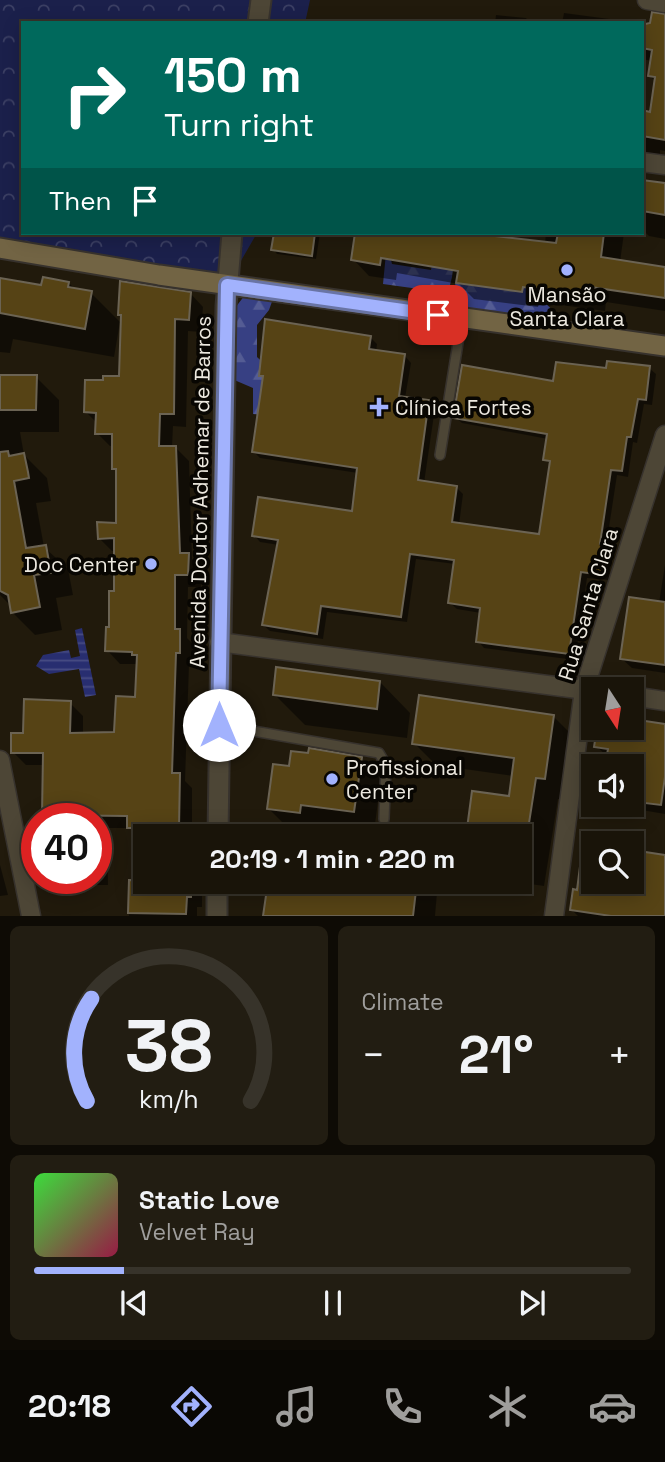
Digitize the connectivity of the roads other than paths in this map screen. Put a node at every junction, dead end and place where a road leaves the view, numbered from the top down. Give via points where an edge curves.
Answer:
1 (261, 0) edge
2 (647, 0) edge
3 (665, 2) edge
4 (258, 21) edge
5 (644, 162) edge
6 (665, 165) edge
7 (232, 235) edge
8 (0, 248) edge
9 (227, 285) junction
10 (462, 318) junction
11 (665, 346) edge
12 (665, 435) edge
13 (440, 455) dead end
14 (219, 642) junction
15 (592, 677) edge
16 (581, 689) edge
17 (644, 698) edge
18 (665, 701) edge
19 (219, 725) junction
20 (581, 737) edge
21 (0, 760) edge
22 (384, 819) dead end
23 (218, 824) edge
24 (217, 894) edge
25 (31, 916) edge
26 (217, 916) edge
27 (554, 916) edge

1 - 4 street
2 - 3 street
5 - 6 street
7 - 9 street, Avenida Doutor Adhemar de Barros
8 - 9 main road
9 - 10 main road
9 - 14 street, Avenida Doutor Adhemar de Barros
10 - 11 main road
10 - 13 lane
12 - 15 street, Rua Santa Clara
14 - 16 street
14 - 19 street, Avenida Doutor Adhemar de Barros
17 - 18 street
19 - 22 lane via 379,753 386,765
19 - 23 street, Avenida Doutor Adhemar de Barros
20 - 27 street, Rua Santa Clara
21 - 25 street
24 - 26 street

